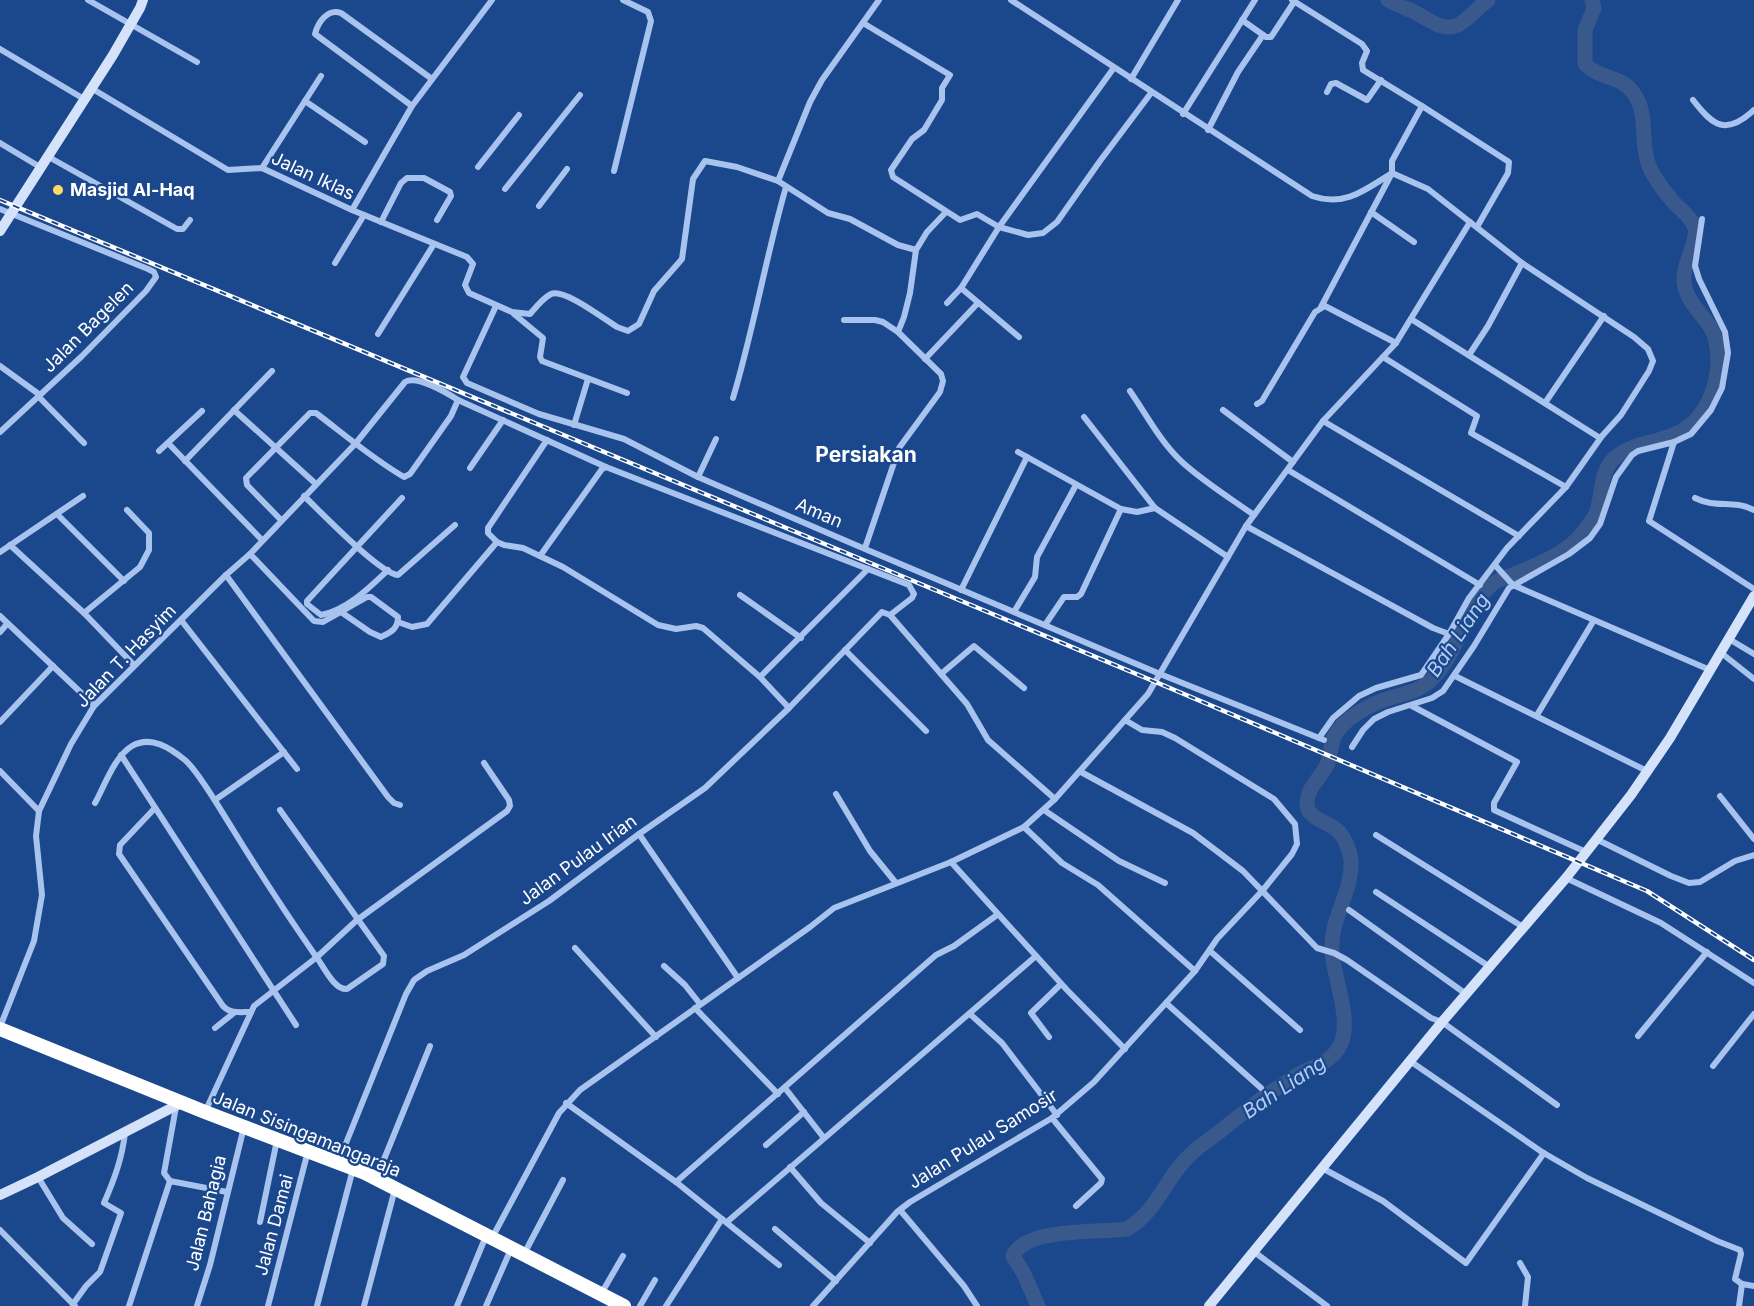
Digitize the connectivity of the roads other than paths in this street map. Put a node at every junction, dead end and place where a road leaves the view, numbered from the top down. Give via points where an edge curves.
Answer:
1 (88, 0) edge
2 (143, 0) edge
3 (492, 0) edge
4 (623, 0) edge
5 (879, 0) edge
6 (1011, 0) edge
7 (1178, 0) edge
8 (1255, 0) edge
9 (1293, 1) edge
10 (1242, 21) junction
11 (863, 23) junction
12 (130, 25) junction
13 (1263, 35) junction
14 (0, 49) edge
15 (197, 62) dead end
16 (1113, 69) junction
17 (321, 76) dead end
18 (432, 79) junction
19 (1131, 79) junction
20 (1381, 80) junction
21 (91, 88) junction
22 (1327, 92) dead end
23 (1151, 93) junction
24 (580, 95) dead end
25 (84, 99) junction
26 (1693, 100) dead end
27 (305, 101) junction
28 (412, 106) junction
29 (1422, 106) junction
30 (1754, 110) edge
31 (1183, 114) junction
32 (519, 115) dead end
33 (1208, 130) junction
34 (365, 142) dead end
35 (0, 143) edge
36 (47, 156) junction
37 (40, 167) junction
38 (478, 167) dead end
39 (262, 168) junction
40 (567, 169) dead end
41 (614, 171) dead end
42 (1392, 173) junction
43 (778, 182) junction
44 (786, 187) junction
45 (505, 189) dead end
46 (539, 206) dead end
47 (0, 209) edge
48 (352, 210) junction
49 (946, 212) junction
50 (1371, 212) junction
51 (11, 214) junction
52 (364, 215) junction
53 (1702, 219) dead end
54 (190, 220) dead end
55 (437, 220) dead end
56 (381, 222) junction
57 (1470, 222) junction
58 (999, 226) junction
59 (1477, 227) junction
60 (0, 231) edge
61 (1414, 242) dead end
62 (434, 244) junction
63 (916, 250) junction
64 (335, 263) dead end
65 (1522, 263) junction
66 (961, 288) junction
67 (947, 303) dead end
68 (978, 303) junction
69 (496, 306) junction
70 (1321, 307) junction
71 (512, 312) junction
72 (1604, 316) junction
73 (1411, 319) junction
74 (844, 320) dead end
75 (898, 332) junction
76 (378, 334) dead end
77 (1019, 337) dead end
78 (1396, 343) junction
79 (1469, 355) junction
80 (1383, 357) junction
81 (925, 359) junction
82 (0, 366) edge
83 (272, 371) dead end
84 (588, 379) junction
85 (1130, 391) dead end
86 (627, 393) dead end
87 (40, 396) junction
88 (733, 398) dead end
89 (458, 400) junction
90 (1545, 403) junction
91 (1257, 404) dead end
92 (234, 410) junction
93 (1223, 410) dead end
94 (202, 411) dead end
95 (1084, 417) dead end
96 (503, 420) junction
97 (1323, 421) junction
98 (574, 425) junction
99 (0, 432) edge
100 (1600, 438) junction
101 (716, 439) dead end
102 (547, 440) junction
103 (84, 442) dead end
104 (1674, 442) junction
105 (168, 443) junction
106 (356, 443) junction
107 (275, 447) junction
108 (159, 451) dead end
109 (1018, 452) dead end
110 (1027, 457) junction
111 (186, 461) junction
112 (1293, 462) junction
113 (606, 466) junction
114 (470, 468) dead end
115 (1288, 470) junction
116 (698, 477) junction
117 (316, 484) junction
118 (1076, 485) junction
119 (1566, 487) junction
120 (83, 495) dead end
121 (304, 496) junction
122 (402, 498) dead end
123 (1695, 498) dead end
124 (1155, 508) junction
125 (1121, 509) junction
126 (127, 510) dead end
127 (1754, 510) edge
128 (57, 514) junction
129 (1254, 514) junction
130 (281, 520) junction
131 (455, 525) dead end
132 (1246, 526) junction
133 (1519, 536) junction
134 (262, 540) junction
135 (497, 542) junction
136 (10, 545) junction
137 (357, 545) junction
138 (865, 548) junction
139 (0, 552) edge
140 (250, 554) junction
141 (540, 556) junction
142 (1228, 557) junction
143 (1497, 566) junction
144 (868, 569) junction
145 (388, 570) junction
146 (225, 575) junction
147 (124, 581) junction
148 (1511, 583) junction
149 (1480, 585) junction
150 (1754, 589) edge
151 (961, 590) junction
152 (740, 595) dead end
153 (1754, 596) edge
154 (341, 612) junction
155 (1014, 612) junction
156 (84, 613) junction
157 (890, 615) junction
158 (0, 616) edge
159 (181, 620) junction
160 (1594, 620) junction
161 (398, 622) junction
162 (7, 624) junction
163 (1045, 625) junction
164 (0, 632) edge
165 (1449, 634) junction
166 (801, 638) junction
167 (1729, 639) junction
168 (845, 650) junction
169 (1720, 652) junction
170 (1754, 654) edge
171 (134, 665) junction
172 (53, 666) junction
173 (1710, 670) junction
174 (941, 674) junction
175 (1160, 674) junction
176 (1455, 676) junction
177 (760, 677) junction
178 (1754, 679) edge
179 (1024, 688) dead end
180 (94, 705) junction
181 (1412, 705) junction
182 (789, 708) junction
183 (1537, 715) junction
184 (1125, 720) junction
185 (0, 722) edge
186 (926, 731) dead end
187 (1352, 747) dead end
188 (284, 752) junction
189 (121, 755) junction
190 (484, 763) dead end
191 (297, 769) dead end
192 (0, 771) edge
193 (1647, 771) junction
194 (1081, 772) junction
195 (836, 794) dead end
196 (1720, 796) dead end
197 (1055, 799) junction
198 (214, 800) junction
199 (95, 803) dead end
200 (400, 805) dead end
201 (155, 808) junction
202 (280, 810) dead end
203 (1044, 810) junction
204 (39, 811) junction
205 (1024, 828) junction
206 (639, 834) junction
207 (1376, 835) dead end
208 (1596, 839) junction
209 (1754, 839) edge
210 (1586, 852) junction
211 (1754, 855) edge
212 (951, 862) junction
213 (1566, 878) junction
214 (896, 883) junction
215 (1164, 884) dead end
216 (1263, 890) junction
217 (1376, 892) dead end
218 (1349, 910) dead end
219 (997, 915) junction
220 (357, 920) junction
221 (1523, 927) junction
222 (575, 948) dead end
223 (1210, 951) junction
224 (1707, 952) junction
225 (1036, 956) junction
226 (317, 957) junction
227 (664, 966) dead end
228 (1490, 967) junction
229 (1195, 971) junction
230 (738, 978) junction
231 (1754, 983) edge
232 (1061, 984) junction
233 (273, 991) junction
234 (1466, 994) junction
235 (1166, 1003) junction
236 (697, 1006) junction
237 (235, 1012) junction
238 (251, 1012) junction
239 (970, 1014) junction
240 (1754, 1014) edge
241 (1442, 1022) junction
242 (296, 1025) dead end
243 (0, 1028) edge
244 (215, 1028) dead end
245 (1300, 1030) dead end
246 (1638, 1036) dead end
247 (656, 1037) junction
248 (1048, 1037) dead end
249 (430, 1046) dead end
250 (1125, 1049) junction
251 (1410, 1061) junction
252 (1713, 1066) dead end
253 (785, 1088) junction
254 (1261, 1088) dead end
255 (778, 1094) junction
256 (566, 1103) junction
257 (179, 1104) junction
258 (1557, 1105) dead end
259 (204, 1112) junction
260 (804, 1112) junction
261 (1055, 1116) junction
262 (244, 1126) junction
263 (125, 1133) junction
264 (825, 1138) junction
265 (277, 1140) junction
266 (766, 1145) dead end
267 (308, 1151) junction
268 (1544, 1153) junction
269 (338, 1164) junction
270 (790, 1167) junction
271 (353, 1168) junction
272 (1322, 1168) junction
273 (38, 1177) junction
274 (376, 1180) junction
275 (563, 1180) dead end
276 (170, 1181) junction
277 (676, 1182) junction
278 (395, 1188) junction
279 (227, 1192) junction
280 (0, 1195) edge
281 (1076, 1206) dead end
282 (900, 1210) junction
283 (724, 1220) junction
284 (260, 1222) dead end
285 (775, 1229) dead end
286 (0, 1230) edge
287 (489, 1237) junction
288 (870, 1243) junction
289 (92, 1244) dead end
290 (1253, 1251) junction
291 (518, 1252) junction
292 (623, 1256) dead end
293 (1520, 1263) dead end
294 (779, 1265) dead end
295 (655, 1280) dead end
296 (836, 1281) junction
297 (1742, 1284) junction
298 (1754, 1286) edge
299 (601, 1294) junction
300 (1318, 1303) edge
301 (74, 1305) edge
302 (129, 1306) edge
303 (197, 1306) edge
304 (268, 1306) edge
305 (317, 1306) edge
306 (364, 1306) edge
307 (457, 1306) edge
308 (486, 1306) edge
309 (624, 1306) edge
310 (640, 1306) edge
311 (666, 1306) edge
312 (813, 1306) edge
313 (977, 1306) edge
314 (1209, 1306) edge
315 (1328, 1306) edge
316 (1525, 1306) edge
317 (1739, 1306) edge

1 - 12 street
2 - 12 street
3 - 18 street
4 - 41 street via 648,12 651,21
5 - 11 street
6 - 16 street
7 - 19 street
8 - 10 street
9 - 13 street via 1273,35
9 - 20 street via 1366,48 1361,67
10 - 13 street
10 - 31 street
11 - 43 street via 810,102
11 - 49 street via 950,75 942,88 942,100 924,130 891,170 893,177
12 - 15 street
12 - 21 street
13 - 33 street via 1238,72
14 - 25 street
16 - 19 street
16 - 58 street
17 - 27 street
18 - 28 street
18 - 28 street via 341,13 330,12 321,21 315,34
19 - 23 street
20 - 22 street via 1367,100 1336,83
20 - 29 street
21 - 25 street
21 - 39 street, Jalan Iklas via 228,170
23 - 31 street
23 - 58 street via 1057,222 1043,233 1028,235
24 - 45 street
25 - 36 street
26 - 30 street via 1708,119 1726,125
27 - 34 street
27 - 39 street
28 - 48 street
29 - 42 street via 1392,161
29 - 59 street via 1509,162 1508,173
31 - 33 street
32 - 38 street
33 - 42 street via 1325,201 1350,198
35 - 37 street
36 - 37 street
36 - 54 street via 177,229 183,229
37 - 51 street
39 - 48 street, Jalan Iklas
40 - 46 street
42 - 50 street
42 - 57 street via 1428,189
43 - 44 street
43 - 71 street via 737,167 705,161 693,179 682,259 654,291 639,324 632,329 617,327 555,293 530,314
44 - 63 street via 828,213
44 - 88 street
47 - 51 street
48 - 52 street, Jalan Iklas
49 - 58 street via 963,220 977,214
49 - 63 street
50 - 61 street
50 - 70 street
51 - 60 street
51 - 87 street, Jalan Bagelen via 148,269 156,277 119,320
52 - 56 street, Jalan Iklas
52 - 64 street
53 - 104 street via 1695,266 1725,332 1728,353 1722,388 1711,410 1690,435
55 - 56 street via 452,196 450,192 424,178 407,178
56 - 62 street, Jalan Iklas
57 - 59 street
57 - 73 street
58 - 66 street
59 - 65 street
62 - 69 street, Jalan Iklas via 467,257 473,264 466,290
62 - 76 street
63 - 75 street
65 - 72 street
65 - 79 street
66 - 67 street
66 - 68 street
68 - 77 street
68 - 81 street
69 - 71 street
69 - 98 street, Aman via 463,377 467,383
70 - 78 street
70 - 91 street
71 - 84 street via 543,338 542,361
72 - 90 street
72 - 100 street via 1635,337 1653,360 1621,415
73 - 78 street
73 - 79 street
74 - 75 street via 875,320
75 - 81 street
78 - 80 street
79 - 90 street
80 - 97 street
80 - 119 street via 1477,416 1471,434
81 - 138 street via 941,374 942,388 898,448
82 - 87 street
83 - 92 street
84 - 86 street
84 - 98 street
85 - 129 street via 1181,462
87 - 99 street, Jalan Bagelen
87 - 103 street
89 - 96 street
89 - 106 street, Jalan T. Hasyim via 414,380 405,382
89 - 106 street via 424,455 404,477
90 - 100 street
92 - 107 street
92 - 111 street
93 - 112 street
94 - 105 street
95 - 124 street
96 - 102 street
96 - 114 street
97 - 112 street
97 - 133 street
98 - 116 street, Aman via 624,439
100 - 119 street
101 - 116 street
102 - 113 street
102 - 135 street via 488,528
104 - 148 street via 1632,455 1616,477 1603,517 1590,538 1569,554
104 - 150 street via 1649,521
105 - 108 street
105 - 111 street
106 - 107 street via 313,412
106 - 117 street, Jalan T. Hasyim
107 - 117 street
107 - 130 street via 245,481
109 - 110 street
110 - 118 street
110 - 151 street
111 - 134 street
112 - 115 street
113 - 141 street
113 - 144 street
115 - 129 street
115 - 149 street
116 - 138 street, Aman
117 - 121 street, Jalan T. Hasyim
118 - 125 street
118 - 155 street via 1037,557 1035,578
119 - 133 street
120 - 128 street
121 - 130 street, Jalan T. Hasyim
121 - 137 street
122 - 137 street
123 - 127 street via 1709,504 1736,504
124 - 125 street via 1137,512
124 - 142 street
125 - 163 street via 1081,594 1064,597
126 - 147 street via 149,533 149,550 140,567
128 - 136 street
128 - 147 street
129 - 132 street
130 - 134 street, Jalan T. Hasyim
131 - 145 street via 398,575
132 - 142 street
132 - 165 street
133 - 143 street
134 - 140 street, Jalan T. Hasyim
135 - 141 street
135 - 161 street via 427,624 412,627
136 - 139 street
136 - 156 street
137 - 145 street
137 - 145 street via 307,604 321,615 330,613
138 - 151 street, Aman
140 - 146 street, Jalan T. Hasyim
140 - 154 street via 314,621 323,622
141 - 177 street via 658,625 703,628
142 - 175 street
143 - 148 street
143 - 149 street
144 - 157 street, Jalan Pulau Irian via 913,589 912,598
144 - 166 street
146 - 159 street, Jalan T. Hasyim
146 - 200 street via 388,798
147 - 156 street
148 - 160 street
148 - 176 street
149 - 165 street
151 - 155 street, Aman
152 - 166 street
153 - 167 street
154 - 161 street via 381,637 394,630
154 - 161 street via 371,597 398,617
155 - 163 street, Aman
156 - 171 street
157 - 168 street, Jalan Pulau Irian via 878,615
157 - 174 street
158 - 162 street
159 - 171 street, Jalan T. Hasyim
159 - 188 street
160 - 173 street
160 - 183 street
162 - 164 street
162 - 172 street
163 - 175 street, Aman
165 - 175 street, Aman via 1421,675 1359,696 1333,718 1322,739
166 - 177 street
167 - 169 street
167 - 170 street
168 - 182 street, Jalan Pulau Irian
168 - 186 street
169 - 173 street
169 - 178 street
171 - 180 street, Jalan T. Hasyim
172 - 180 street
172 - 185 street
173 - 193 street
174 - 179 street via 974,646
174 - 197 street via 967,704 988,740
175 - 184 street
176 - 181 street via 1443,691
176 - 183 street
177 - 182 street
180 - 204 street, Jalan T. Hasyim
181 - 187 street via 1374,719
181 - 210 street via 1517,762 1494,803 1494,810
182 - 206 street, Jalan Pulau Irian via 705,788
183 - 193 street
184 - 194 street
184 - 216 street, Jalan Pulau Samosir via 1143,730 1175,738 1274,799 1290,817 1295,824 1297,844
188 - 191 street
188 - 198 street
189 - 198 street via 144,741 156,741 186,761
189 - 199 street
189 - 201 street
190 - 220 street via 509,800 507,811
192 - 204 street
193 - 208 street
194 - 197 street
194 - 216 street via 1193,833
195 - 214 street via 870,850
196 - 209 street
197 - 203 street
198 - 226 street
201 - 233 street
201 - 237 street via 120,845 119,854 223,1006
202 - 220 street
203 - 205 street
203 - 215 street via 1119,861
204 - 243 street, Jalan T. Hasyim via 36,836 42,895 34,941
205 - 212 street
205 - 229 street via 1062,863 1098,885
206 - 230 street
206 - 269 street, Jalan Pulau Irian via 549,901 464,955 414,980
207 - 221 street
208 - 210 street
208 - 211 street via 1689,883 1700,882 1735,861
210 - 213 street
212 - 214 street
212 - 219 street
213 - 221 street
213 - 224 street via 1661,923
214 - 230 street via 834,908
216 - 223 street, Jalan Pulau Samosir
216 - 241 street via 1317,948 1335,953
217 - 228 street
218 - 234 street
219 - 225 street
219 - 253 street via 936,956
220 - 226 street
220 - 226 street via 384,956 383,964 342,989
221 - 228 street
222 - 247 street
223 - 229 street, Jalan Pulau Samosir
223 - 245 street
224 - 231 street
224 - 246 street
225 - 232 street
225 - 239 street
226 - 233 street
227 - 236 street via 685,985
228 - 234 street
229 - 235 street, Jalan Pulau Samosir
230 - 236 street
232 - 248 street via 1031,1013
232 - 250 street
233 - 238 street
233 - 242 street
234 - 241 street
235 - 250 street, Jalan Pulau Samosir
235 - 254 street
236 - 247 street
236 - 255 street
237 - 238 street
237 - 244 street
238 - 259 street
239 - 261 street via 1002,1043
239 - 264 street
240 - 252 street
241 - 251 street
241 - 258 street
243 - 257 highway, Jalan Sisingamangaraja
247 - 256 street
249 - 274 street
250 - 261 street, Jalan Pulau Samosir
251 - 268 street
251 - 272 street
253 - 255 street
253 - 260 street
255 - 277 street
256 - 277 street
256 - 287 street
257 - 259 highway, Jalan Sisingamangaraja
257 - 263 street
257 - 276 street via 164,1173
259 - 262 highway, Jalan Sisingamangaraja
260 - 264 street
260 - 266 street
261 - 281 street via 1102,1179
261 - 282 street, Jalan Pulau Samosir
262 - 265 highway, Jalan Sisingamangaraja
262 - 279 street, Jalan Bahagia
263 - 273 street
263 - 301 street via 117,1174 104,1203 121,1213 100,1272
264 - 270 street
265 - 267 highway, Jalan Sisingamangaraja
265 - 284 street
267 - 269 highway, Jalan Sisingamangaraja
267 - 304 street, Jalan Damai
268 - 272 street via 1466,1263 1383,1201
268 - 297 street via 1637,1203 1740,1250 1736,1279
269 - 271 highway, Jalan Sisingamangaraja
270 - 283 street
270 - 288 street via 821,1203
271 - 274 highway, Jalan Sisingamangaraja
271 - 305 street
272 - 290 street
273 - 280 street
273 - 289 street via 63,1218
274 - 278 highway, Jalan Sisingamangaraja
275 - 291 street
276 - 279 street
276 - 302 street
277 - 283 street
278 - 287 highway, Jalan Sisingamangaraja
278 - 306 street
279 - 303 street, Jalan Bahagia
282 - 288 street, Jalan Pulau Samosir
282 - 313 street
283 - 294 street
283 - 311 street
285 - 296 street
286 - 301 street
287 - 291 highway, Jalan Sisingamangaraja
287 - 307 street
288 - 296 street, Jalan Pulau Samosir
290 - 300 street
290 - 314 street
291 - 299 highway, Jalan Sisingamangaraja
291 - 308 street
292 - 299 street
293 - 316 street via 1528,1276
295 - 310 street
296 - 312 street, Jalan Pulau Samosir
297 - 298 street
297 - 317 street
299 - 309 highway, Jalan Sisingamangaraja
300 - 315 street

